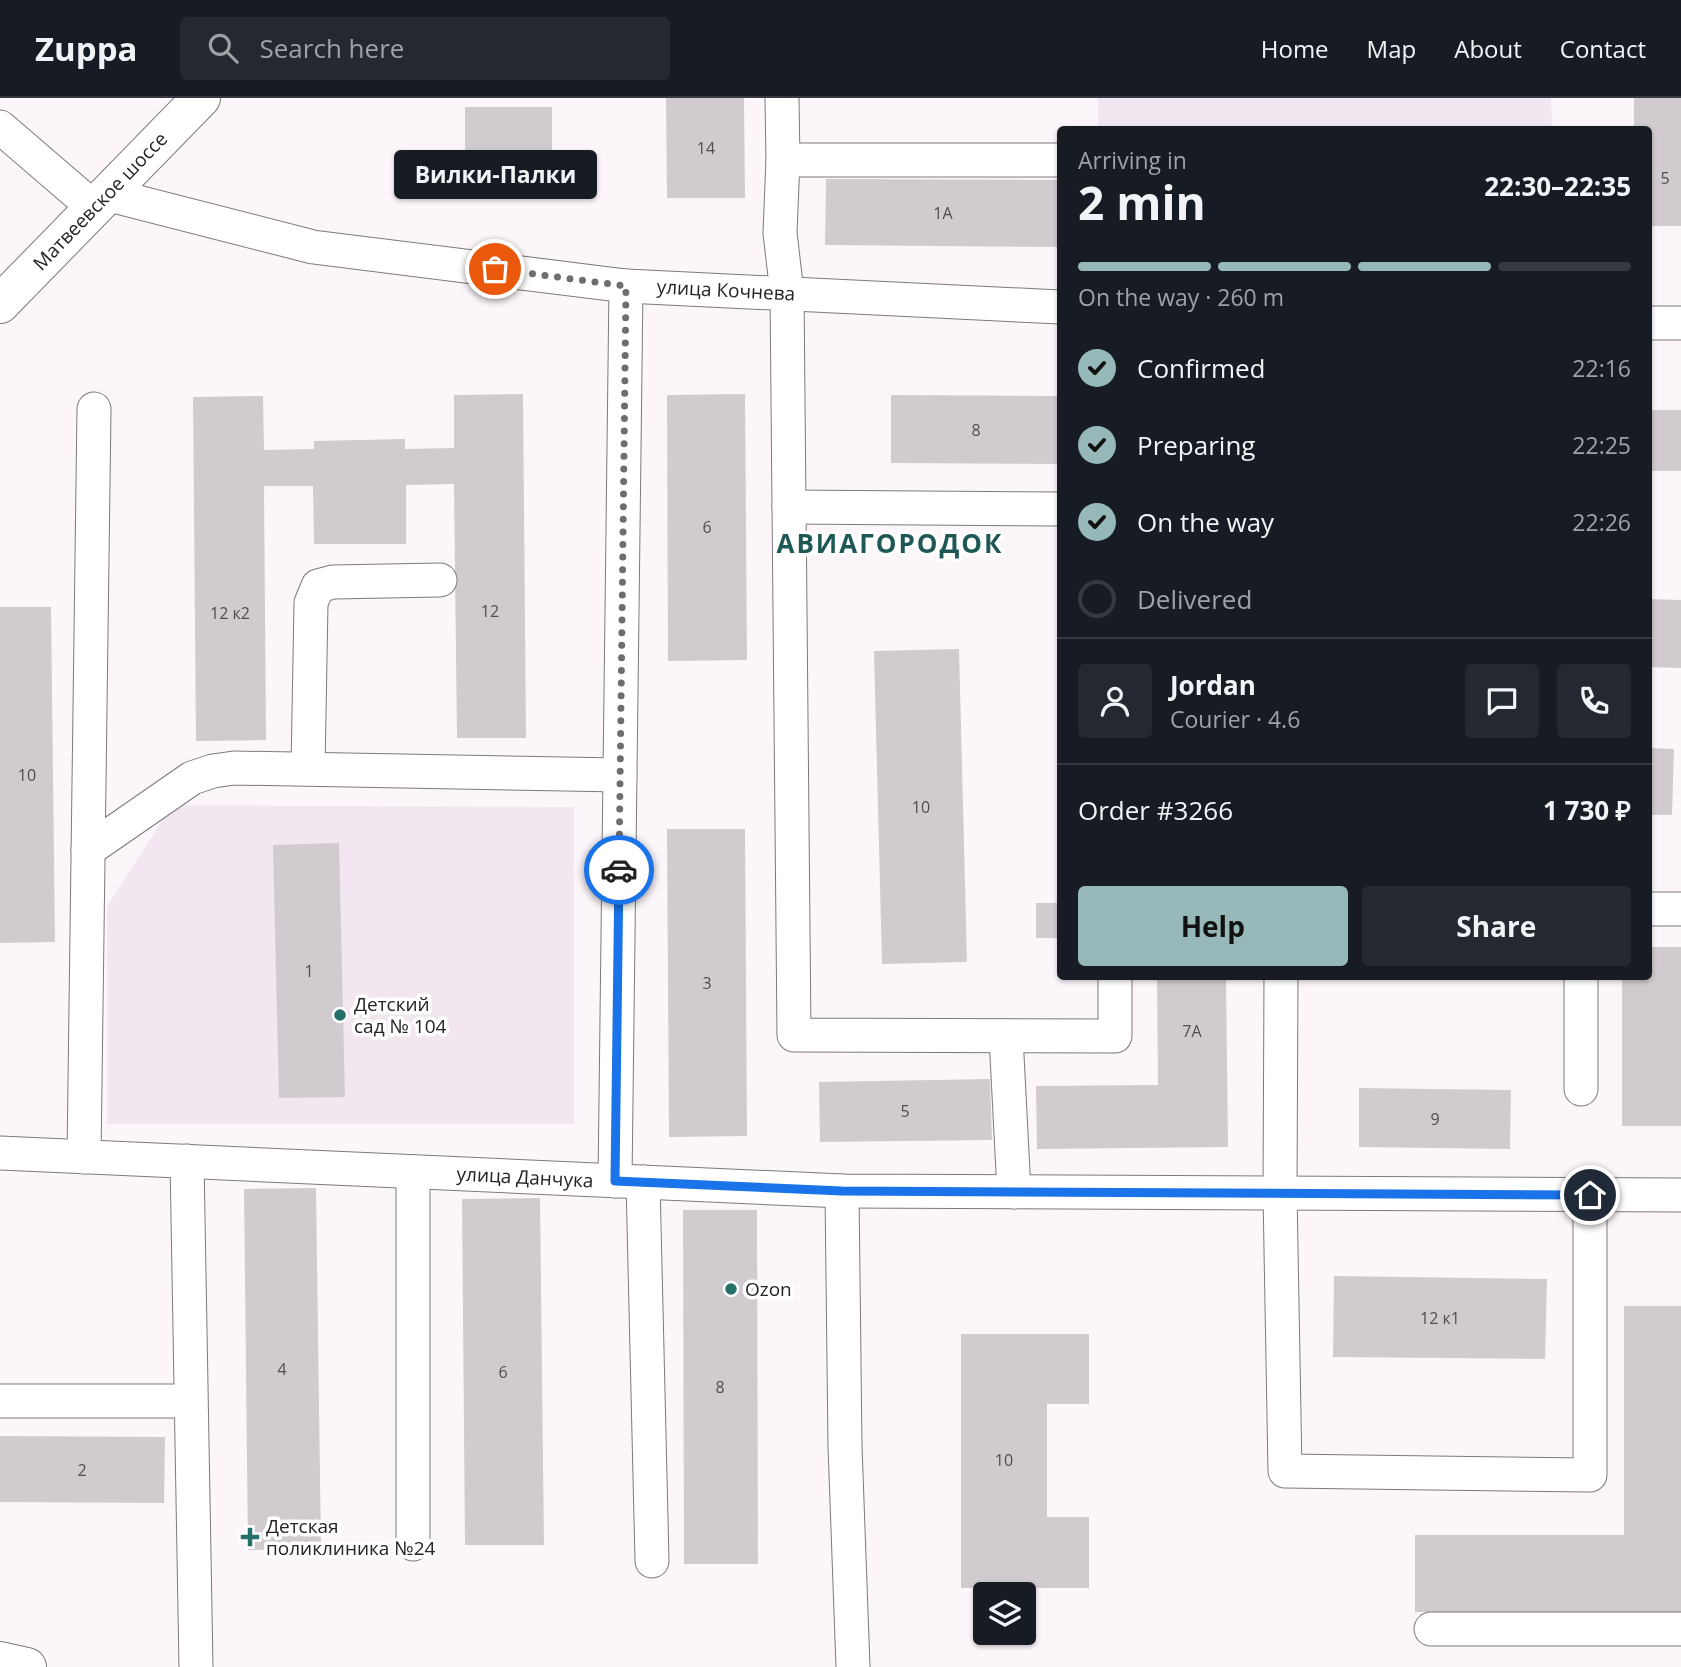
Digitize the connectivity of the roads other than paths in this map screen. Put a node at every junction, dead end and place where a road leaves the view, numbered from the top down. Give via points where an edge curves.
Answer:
1 (201, 98) edge
2 (782, 98) edge
3 (0, 127) edge
4 (783, 160) junction
5 (1057, 160) edge
6 (99, 201) junction
7 (626, 286) junction
8 (787, 293) junction
9 (0, 304) edge
10 (1057, 307) edge
11 (1652, 323) edge
12 (1681, 323) edge
13 (94, 409) dead end
14 (789, 507) junction
15 (1057, 509) edge
16 (439, 580) dead end
17 (308, 769) junction
18 (620, 775) junction
19 (88, 850) junction
20 (1652, 909) edge
21 (1681, 909) edge
22 (1115, 980) edge
23 (1281, 980) edge
24 (1581, 980) edge
25 (1006, 1036) junction
26 (1581, 1089) dead end
27 (0, 1153) edge
28 (84, 1157) junction
29 (187, 1161) junction
30 (413, 1172) junction
31 (629, 1181) junction
32 (842, 1191) junction
33 (1014, 1192) junction
34 (1280, 1193) junction
35 (1590, 1195) junction
36 (1681, 1195) edge
37 (0, 1401) edge
38 (190, 1401) junction
39 (413, 1544) dead end
40 (652, 1561) dead end
41 (1431, 1629) dead end
42 (1681, 1629) edge
43 (0, 1661) edge
44 (27, 1667) edge
45 (196, 1667) edge
46 (853, 1667) edge

1 - 6 main road, Матвеевское шоссе
2 - 4 street
3 - 6 street
4 - 5 street
4 - 8 street via 780,233
6 - 7 street, улица Кочнева via 313,247
6 - 9 main road, Матвеевское шоссе
7 - 8 street, улица Кочнева
7 - 18 street
8 - 10 street, улица Кочнева
8 - 14 street
11 - 12 street
13 - 19 street
14 - 15 street
14 - 25 street via 793,1035
16 - 17 street via 318,586 311,603
17 - 18 street
17 - 19 street via 234,768 192,778
18 - 31 street
19 - 28 street
20 - 21 street
22 - 25 street via 1115,1036
23 - 34 street
24 - 26 street
25 - 33 street
27 - 28 street, улица Данчука
28 - 29 street, улица Данчука
29 - 30 street, улица Данчука
29 - 38 street
30 - 31 street, улица Данчука
30 - 39 street
31 - 32 street, улица Данчука
31 - 40 street
32 - 33 street, улица Данчука
32 - 46 street
33 - 34 street, улица Данчука
34 - 35 street, улица Данчука
34 - 35 street via 1285,1471 1590,1475
35 - 36 street, улица Данчука
37 - 38 street
38 - 45 street
41 - 42 street
43 - 44 main road

